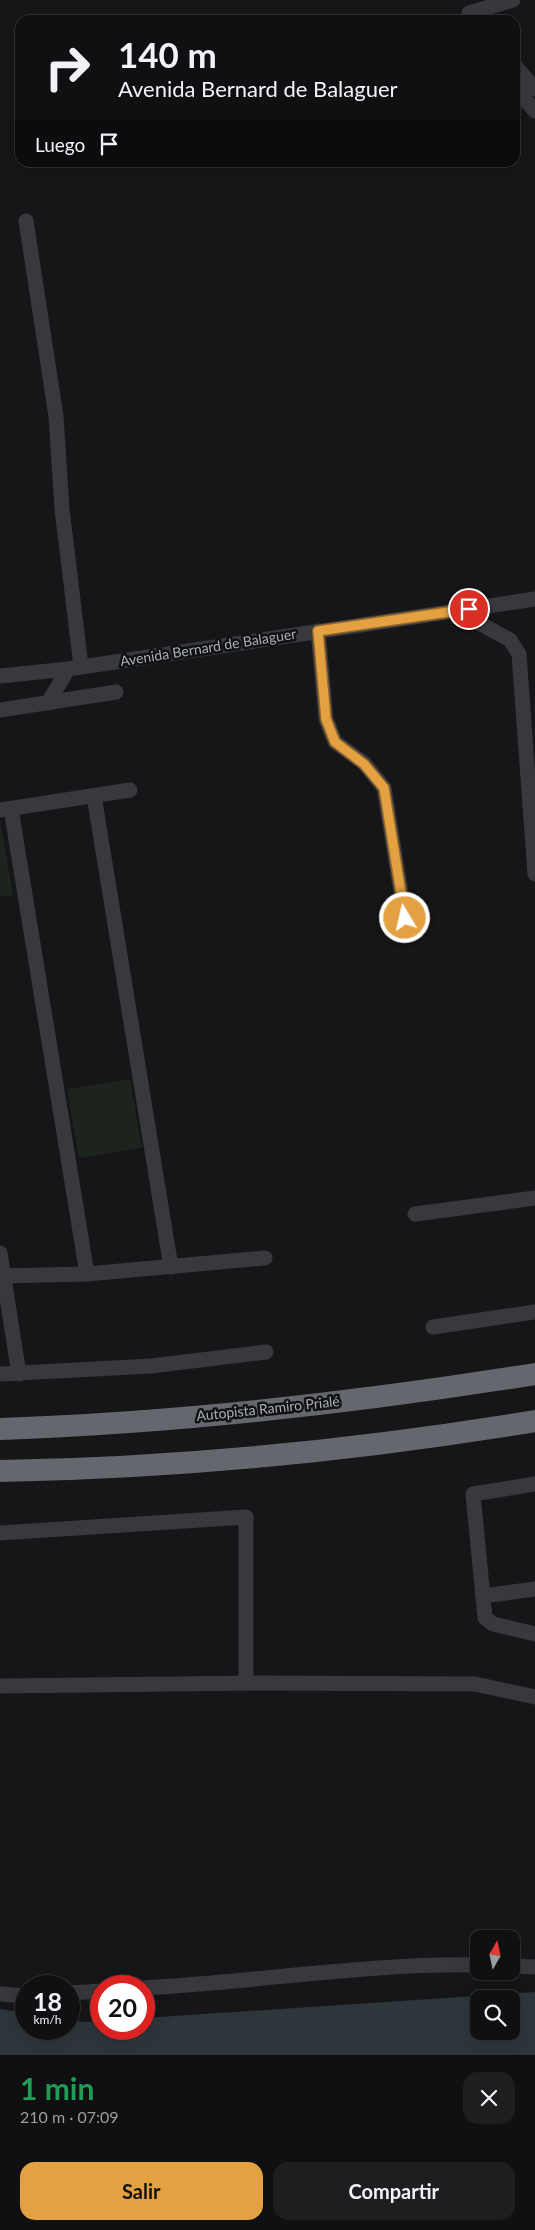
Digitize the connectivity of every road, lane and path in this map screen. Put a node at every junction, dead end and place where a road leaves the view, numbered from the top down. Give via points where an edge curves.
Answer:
1 (513, 0) edge
2 (485, 10) edge
3 (469, 11) edge
4 (520, 72) edge
5 (535, 89) edge
6 (520, 94) edge
7 (535, 111) edge
8 (26, 222) dead end
9 (535, 599) edge
10 (469, 609) junction
11 (318, 631) junction
12 (75, 668) junction
13 (0, 676) edge
14 (116, 692) dead end
15 (529, 701) edge
16 (48, 702) junction
17 (0, 710) edge
18 (531, 777) edge
19 (130, 790) dead end
20 (94, 796) junction
21 (6, 809) edge
22 (535, 865) edge
23 (535, 874) edge
24 (405, 918) dead end
25 (535, 1198) edge
26 (415, 1214) dead end
27 (0, 1253) edge
28 (265, 1258) dead end
29 (171, 1267) junction
30 (87, 1274) junction
31 (2, 1276) edge
32 (535, 1312) edge
33 (433, 1327) dead end
34 (266, 1352) dead end
35 (0, 1374) edge
36 (19, 1374) junction
37 (535, 1374) edge
38 (535, 1421) edge
39 (0, 1428) edge
40 (0, 1471) edge
41 (535, 1484) edge
42 (0, 1533) edge
43 (535, 1589) edge
44 (483, 1596) junction
45 (535, 1634) edge
46 (246, 1683) junction
47 (0, 1686) edge
48 (535, 1697) edge
49 (470, 1965) edge
50 (520, 1966) edge
51 (535, 1966) edge
52 (155, 1987) edge
53 (0, 1994) edge
54 (15, 1995) edge

1 - 2 street
2 - 3 street
4 - 5 street
6 - 7 street
8 - 12 street via 56,416
9 - 10 street, Avenida Bernard de Balaguer
10 - 11 street, Avenida Bernard de Balaguer
10 - 15 street via 479,623 510,640 519,654
11 - 12 street, Avenida Bernard de Balaguer
11 - 24 street via 326,719 335,742 364,764 384,788
12 - 13 street, Avenida Bernard de Balaguer
12 - 16 street
14 - 16 street
15 - 18 street
16 - 17 street
18 - 22 street
19 - 20 street
20 - 21 street
20 - 29 street
21 - 30 street
22 - 23 street
25 - 26 street
27 - 31 street
28 - 29 street
29 - 30 street
30 - 31 street
31 - 36 street
32 - 33 street
34 - 36 street via 152,1366
35 - 36 street
37 - 39 highway, Autopista Ramiro Prialé via 266,1409 58,1427
38 - 40 highway via 274,1456 67,1470
41 - 44 street via 473,1494
42 - 46 street via 246,1517
43 - 44 street
44 - 45 street via 485,1618 493,1624
46 - 47 street
46 - 48 street via 475,1684
49 - 52 street via 424,1964
50 - 51 street
53 - 54 street

